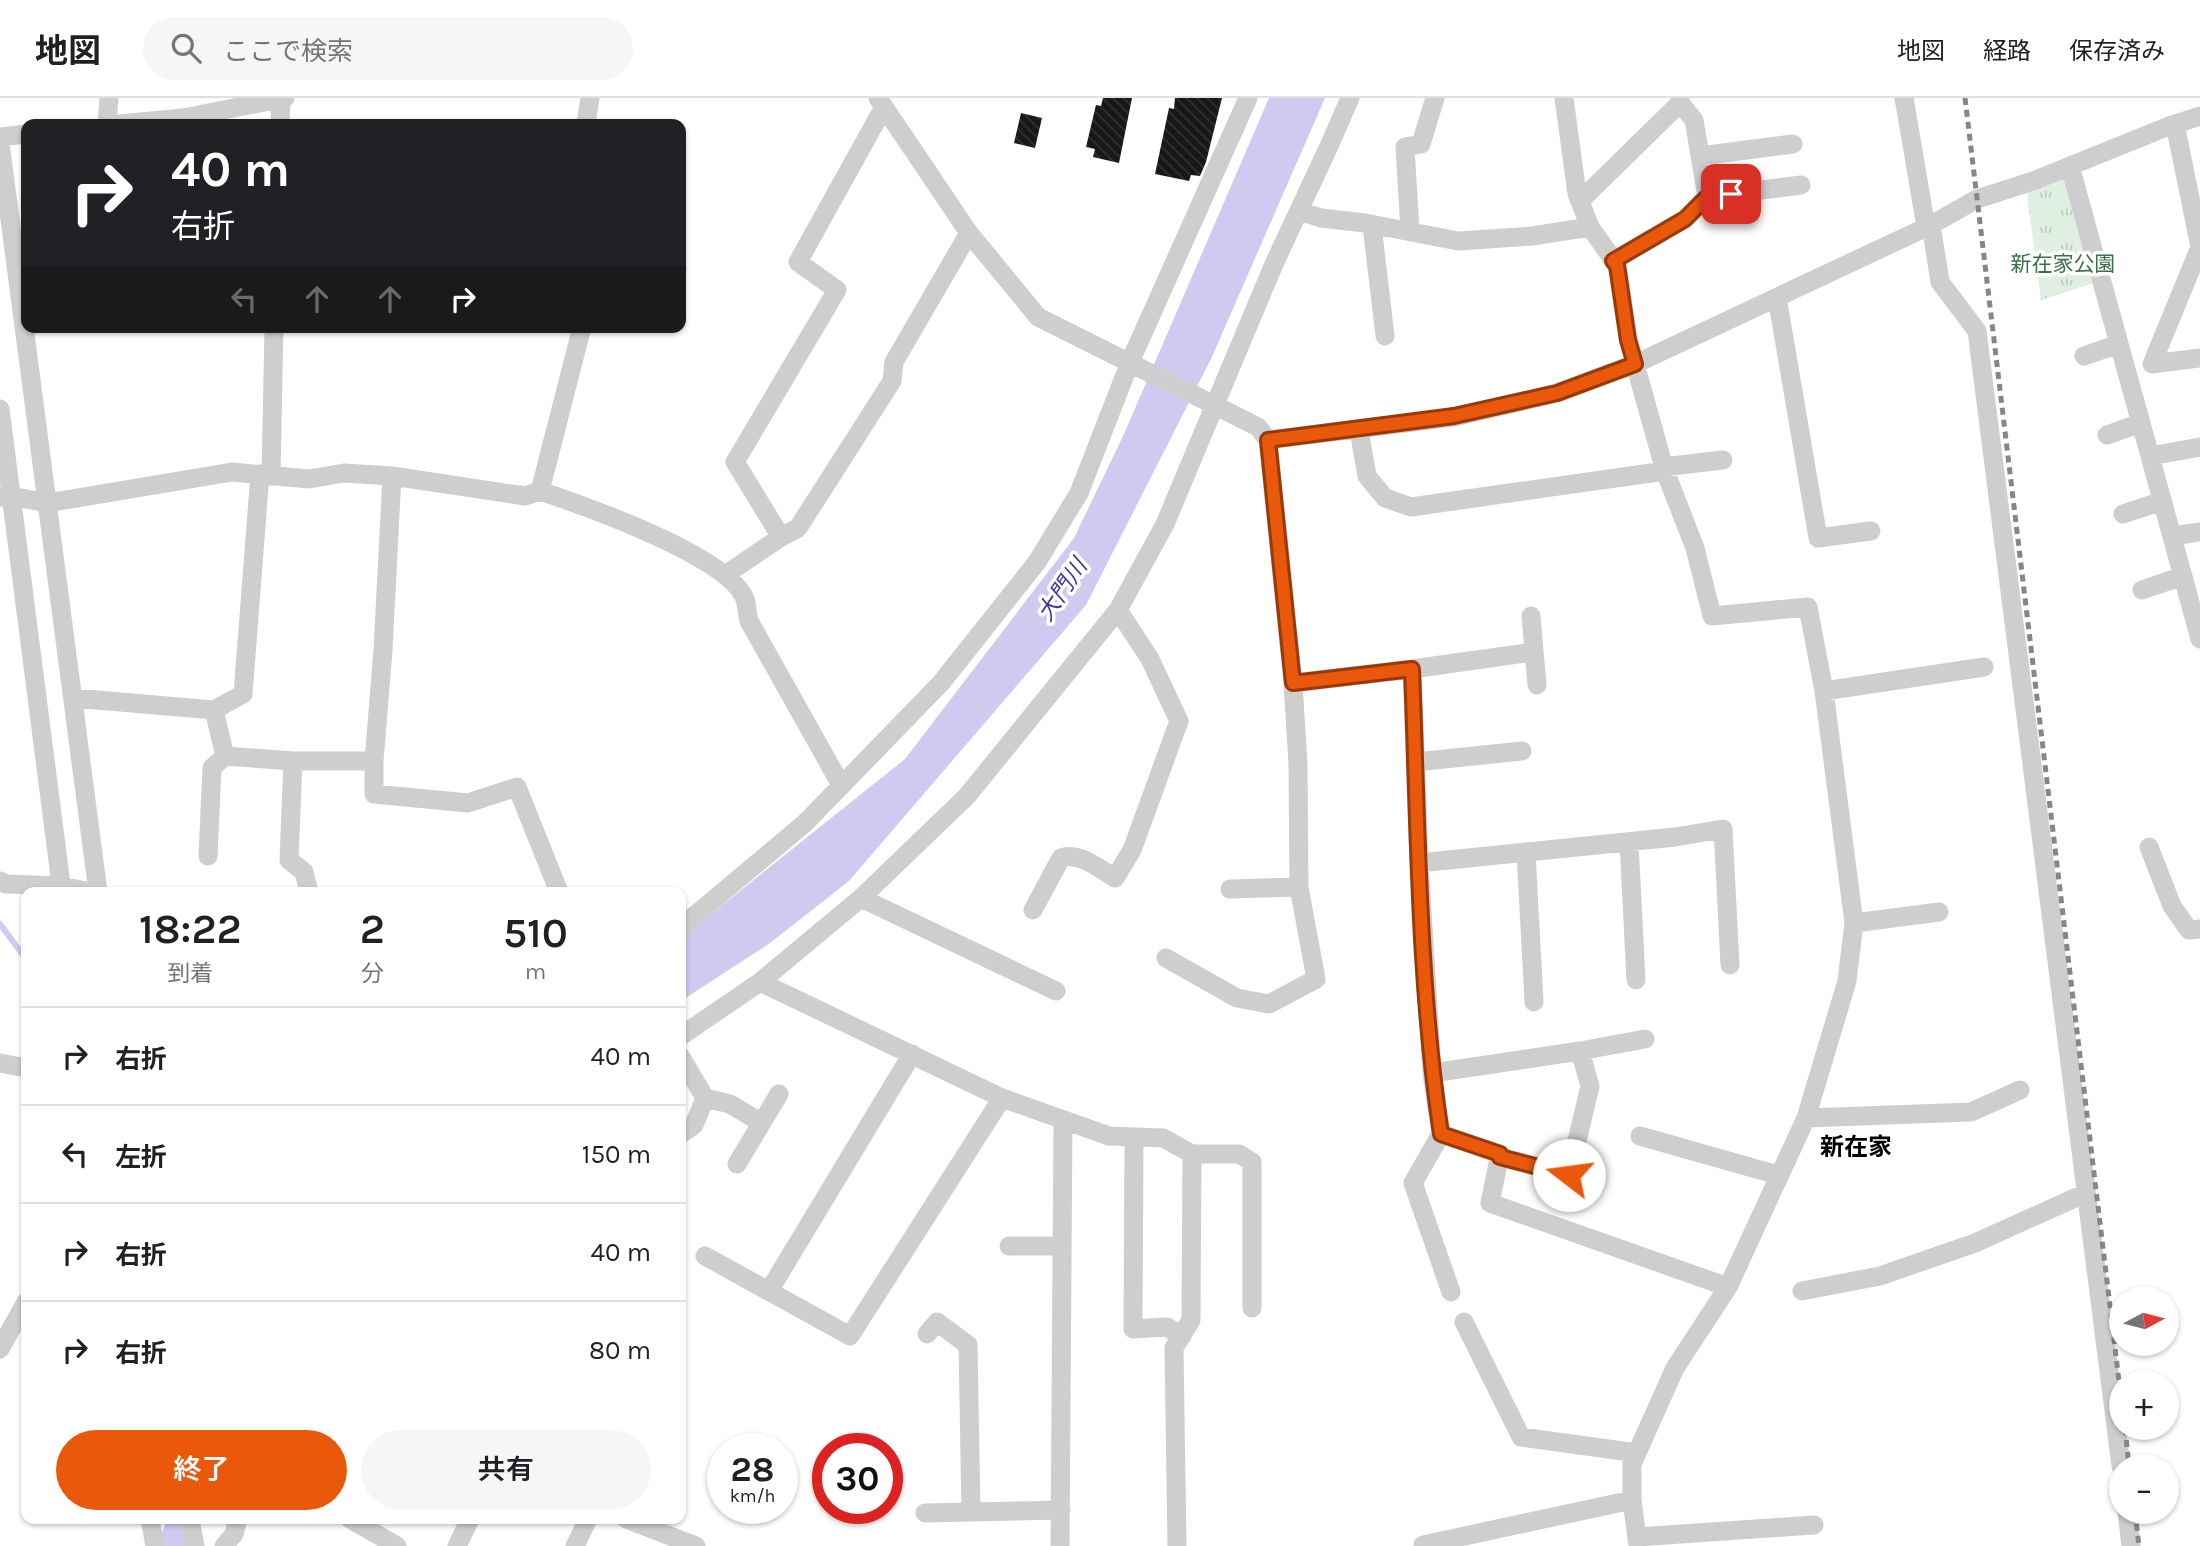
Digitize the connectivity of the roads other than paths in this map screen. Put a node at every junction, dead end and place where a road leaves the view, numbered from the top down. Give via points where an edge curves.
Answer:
1 (109, 98) edge
2 (590, 98) edge
3 (1248, 98) edge
4 (1350, 98) edge
5 (1435, 98) edge
6 (1564, 98) edge
7 (1903, 98) edge
8 (283, 99) edge
9 (1680, 101) edge
10 (881, 102) edge
11 (2200, 116) edge
12 (107, 119) edge
13 (192, 119) edge
14 (281, 119) edge
15 (587, 119) edge
16 (2175, 124) junction
17 (21, 134) edge
18 (0, 136) edge
19 (0, 144) edge
20 (1793, 144) dead end
21 (1700, 156) junction
22 (2070, 166) junction
23 (1801, 185) dead end
24 (1707, 197) junction
25 (1580, 201) junction
26 (1299, 211) junction
27 (1372, 225) junction
28 (1929, 226) junction
29 (1590, 227) junction
30 (1410, 232) junction
31 (969, 233) junction
32 (1613, 261) junction
33 (2196, 264) edge
34 (1777, 297) junction
35 (21, 304) edge
36 (25, 333) edge
37 (274, 333) edge
38 (580, 333) edge
39 (1385, 336) dead end
40 (2119, 344) junction
41 (2084, 356) dead end
42 (2200, 358) edge
43 (1133, 364) junction
44 (1635, 364) junction
45 (1211, 403) junction
46 (0, 409) edge
47 (2141, 423) junction
48 (1359, 430) junction
49 (2107, 435) dead end
50 (1268, 440) junction
51 (2200, 447) edge
52 (2150, 456) junction
53 (1723, 460) dead end
54 (1664, 469) junction
55 (265, 475) junction
56 (392, 476) junction
57 (540, 491) junction
58 (5, 496) edge
59 (2162, 501) junction
60 (47, 503) junction
61 (2123, 514) dead end
62 (1871, 531) dead end
63 (2200, 532) edge
64 (2172, 536) junction
65 (780, 537) junction
66 (725, 575) junction
67 (2183, 576) junction
68 (2142, 590) dead end
69 (1118, 610) junction
70 (1531, 616) dead end
71 (2199, 635) edge
72 (1533, 652) junction
73 (1984, 667) dead end
74 (1412, 669) junction
75 (1293, 683) junction
76 (1537, 685) dead end
77 (1825, 691) junction
78 (73, 698) junction
79 (214, 710) junction
80 (1522, 751) dead end
81 (225, 756) junction
82 (293, 761) junction
83 (374, 761) junction
84 (1416, 762) junction
85 (841, 785) junction
86 (1629, 842) junction
87 (2149, 847) dead end
88 (1526, 852) junction
89 (208, 856) dead end
90 (1419, 863) junction
91 (0, 881) edge
92 (40, 887) edge
93 (62, 887) edge
94 (97, 887) edge
95 (308, 887) edge
96 (557, 887) edge
97 (1299, 887) junction
98 (1230, 889) dead end
99 (861, 898) junction
100 (1033, 910) dead end
101 (1939, 912) dead end
102 (686, 923) edge
103 (1854, 923) junction
104 (2200, 929) edge
105 (1166, 958) dead end
106 (1730, 965) dead end
107 (1636, 980) dead end
108 (760, 982) junction
109 (1056, 991) dead end
110 (1534, 1002) dead end
111 (686, 1033) edge
112 (1645, 1039) dead end
113 (1580, 1051) junction
114 (912, 1054) junction
115 (0, 1063) edge
116 (686, 1066) edge
117 (21, 1067) edge
118 (1432, 1073) junction
119 (2020, 1090) dead end
120 (779, 1094) dead end
121 (705, 1098) junction
122 (1002, 1098) junction
123 (1806, 1118) junction
124 (1063, 1120) junction
125 (762, 1123) junction
126 (686, 1131) edge
127 (1441, 1134) junction
128 (1640, 1136) dead end
129 (1134, 1137) junction
130 (1192, 1154) junction
131 (1500, 1157) junction
132 (737, 1164) dead end
133 (1778, 1175) junction
134 (2086, 1193) junction
135 (1009, 1246) dead end
136 (1062, 1246) junction
137 (705, 1256) dead end
138 (1728, 1287) junction
139 (769, 1291) junction
140 (1802, 1291) dead end
141 (1451, 1292) dead end
142 (1252, 1308) dead end
143 (21, 1311) edge
144 (1464, 1322) dead end
145 (927, 1334) dead end
146 (1182, 1336) junction
147 (0, 1349) edge
148 (1637, 1453) junction
149 (2119, 1454) edge
150 (1632, 1500) junction
151 (1061, 1510) junction
152 (971, 1512) junction
153 (925, 1513) dead end
154 (151, 1524) edge
155 (191, 1524) edge
156 (237, 1524) edge
157 (359, 1524) edge
158 (465, 1524) edge
159 (586, 1524) edge
160 (639, 1524) edge
161 (2128, 1524) edge
162 (1814, 1525) dead end
163 (1638, 1541) edge
164 (1423, 1545) edge
165 (155, 1546) edge
166 (195, 1546) edge
167 (224, 1546) edge
168 (397, 1546) edge
169 (457, 1546) edge
170 (575, 1546) edge
171 (696, 1546) edge
172 (1060, 1546) edge
173 (1177, 1546) edge
174 (2131, 1546) edge

1 - 12 street
2 - 15 street
3 - 43 street
4 - 26 street
5 - 30 street via 1421,144 1405,147
6 - 25 street
7 - 28 street
8 - 13 street
8 - 14 street
9 - 21 street via 1694,120
9 - 25 street
10 - 31 street
10 - 65 street via 799,261 837,290 735,462
11 - 16 street
16 - 22 street
16 - 33 street via 2200,247
17 - 18 street
19 - 35 street
20 - 21 street
21 - 24 street
22 - 28 street via 1978,199
22 - 40 street
23 - 24 street
24 - 32 street via 1685,219
25 - 29 street
26 - 27 street
26 - 45 street
27 - 30 street
27 - 39 street
28 - 34 street
28 - 134 street via 1940,282 1977,331
29 - 30 street via 1458,241
29 - 32 street
31 - 43 street via 1038,317
31 - 65 street via 894,362 892,381 798,528
32 - 44 street
33 - 42 street via 2152,364
34 - 44 street
34 - 62 street via 1818,538
36 - 60 street
37 - 55 street
38 - 57 street
40 - 41 street
40 - 47 street
43 - 45 street
43 - 85 street via 1079,493 1037,562 941,683
44 - 48 street via 1557,393 1454,416
44 - 54 street
45 - 50 street via 1258,427
45 - 69 street via 1165,524
46 - 58 street
47 - 49 street
47 - 52 street
48 - 50 street
48 - 54 street via 1367,476 1385,498 1411,507
50 - 75 street
51 - 52 street
52 - 59 street
53 - 54 street
54 - 77 street via 1695,548 1712,616 1808,607
55 - 56 street via 309,479 344,473
55 - 60 street via 232,472
55 - 79 street via 243,694
56 - 57 street via 525,496
56 - 83 street
57 - 66 street via 604,512 701,557
58 - 60 street
58 - 93 street
59 - 61 street
59 - 64 street
60 - 78 street
63 - 64 street
64 - 67 street
65 - 66 street
66 - 85 street via 745,597 749,621
67 - 68 street
67 - 71 street
69 - 99 street via 967,796
69 - 100 street via 1150,659 1179,721 1132,850 1115,878 1068,855 1061,858
70 - 72 street
72 - 74 street
72 - 76 street
73 - 77 street
74 - 75 street
74 - 84 street
75 - 97 street
77 - 103 street
78 - 79 street
78 - 94 street
79 - 81 street
80 - 84 street
81 - 82 street
81 - 89 street via 212,768
82 - 83 street
82 - 95 street via 289,860 304,872
83 - 96 street via 374,794 468,803 517,787
84 - 90 street
85 - 102 street via 805,822
86 - 88 street
86 - 106 street via 1723,829
86 - 107 street
87 - 104 street via 2172,906 2189,930
88 - 90 street
88 - 110 street
90 - 118 street
91 - 92 street
97 - 98 street
97 - 105 street via 1316,979 1269,1003 1237,999
99 - 108 street
99 - 109 street
101 - 103 street
103 - 123 street via 1847,981
108 - 111 street
108 - 114 street
112 - 113 street
113 - 118 street
113 - 131 street via 1590,1086 1569,1175
114 - 122 street
114 - 139 street
115 - 117 street
116 - 121 street
118 - 127 street
119 - 123 street via 1971,1112
120 - 125 street
121 - 125 street via 730,1104
121 - 126 street via 694,1125
122 - 124 street
122 - 139 street via 850,1336
123 - 133 street
124 - 129 street via 1109,1136
124 - 136 street
125 - 132 street
127 - 131 street
127 - 141 street via 1413,1183
128 - 133 street
129 - 130 street via 1163,1138
129 - 146 street via 1133,1329 1167,1327
130 - 142 street via 1239,1154 1252,1162
130 - 146 street via 1191,1320
131 - 138 street via 1490,1203
133 - 138 street
134 - 140 street via 1975,1242 1880,1276
134 - 149 street
135 - 136 street
136 - 151 street
137 - 139 street
138 - 148 street via 1675,1368
143 - 147 street
144 - 148 street via 1521,1437
145 - 152 street via 937,1322 968,1345
146 - 173 street via 1174,1348
148 - 150 street via 1632,1464
150 - 163 street
150 - 164 street
151 - 152 street
151 - 172 street
152 - 153 street
154 - 165 street
155 - 166 street
156 - 167 street
157 - 168 street
158 - 169 street
159 - 170 street
160 - 171 street
161 - 174 street
162 - 163 street

